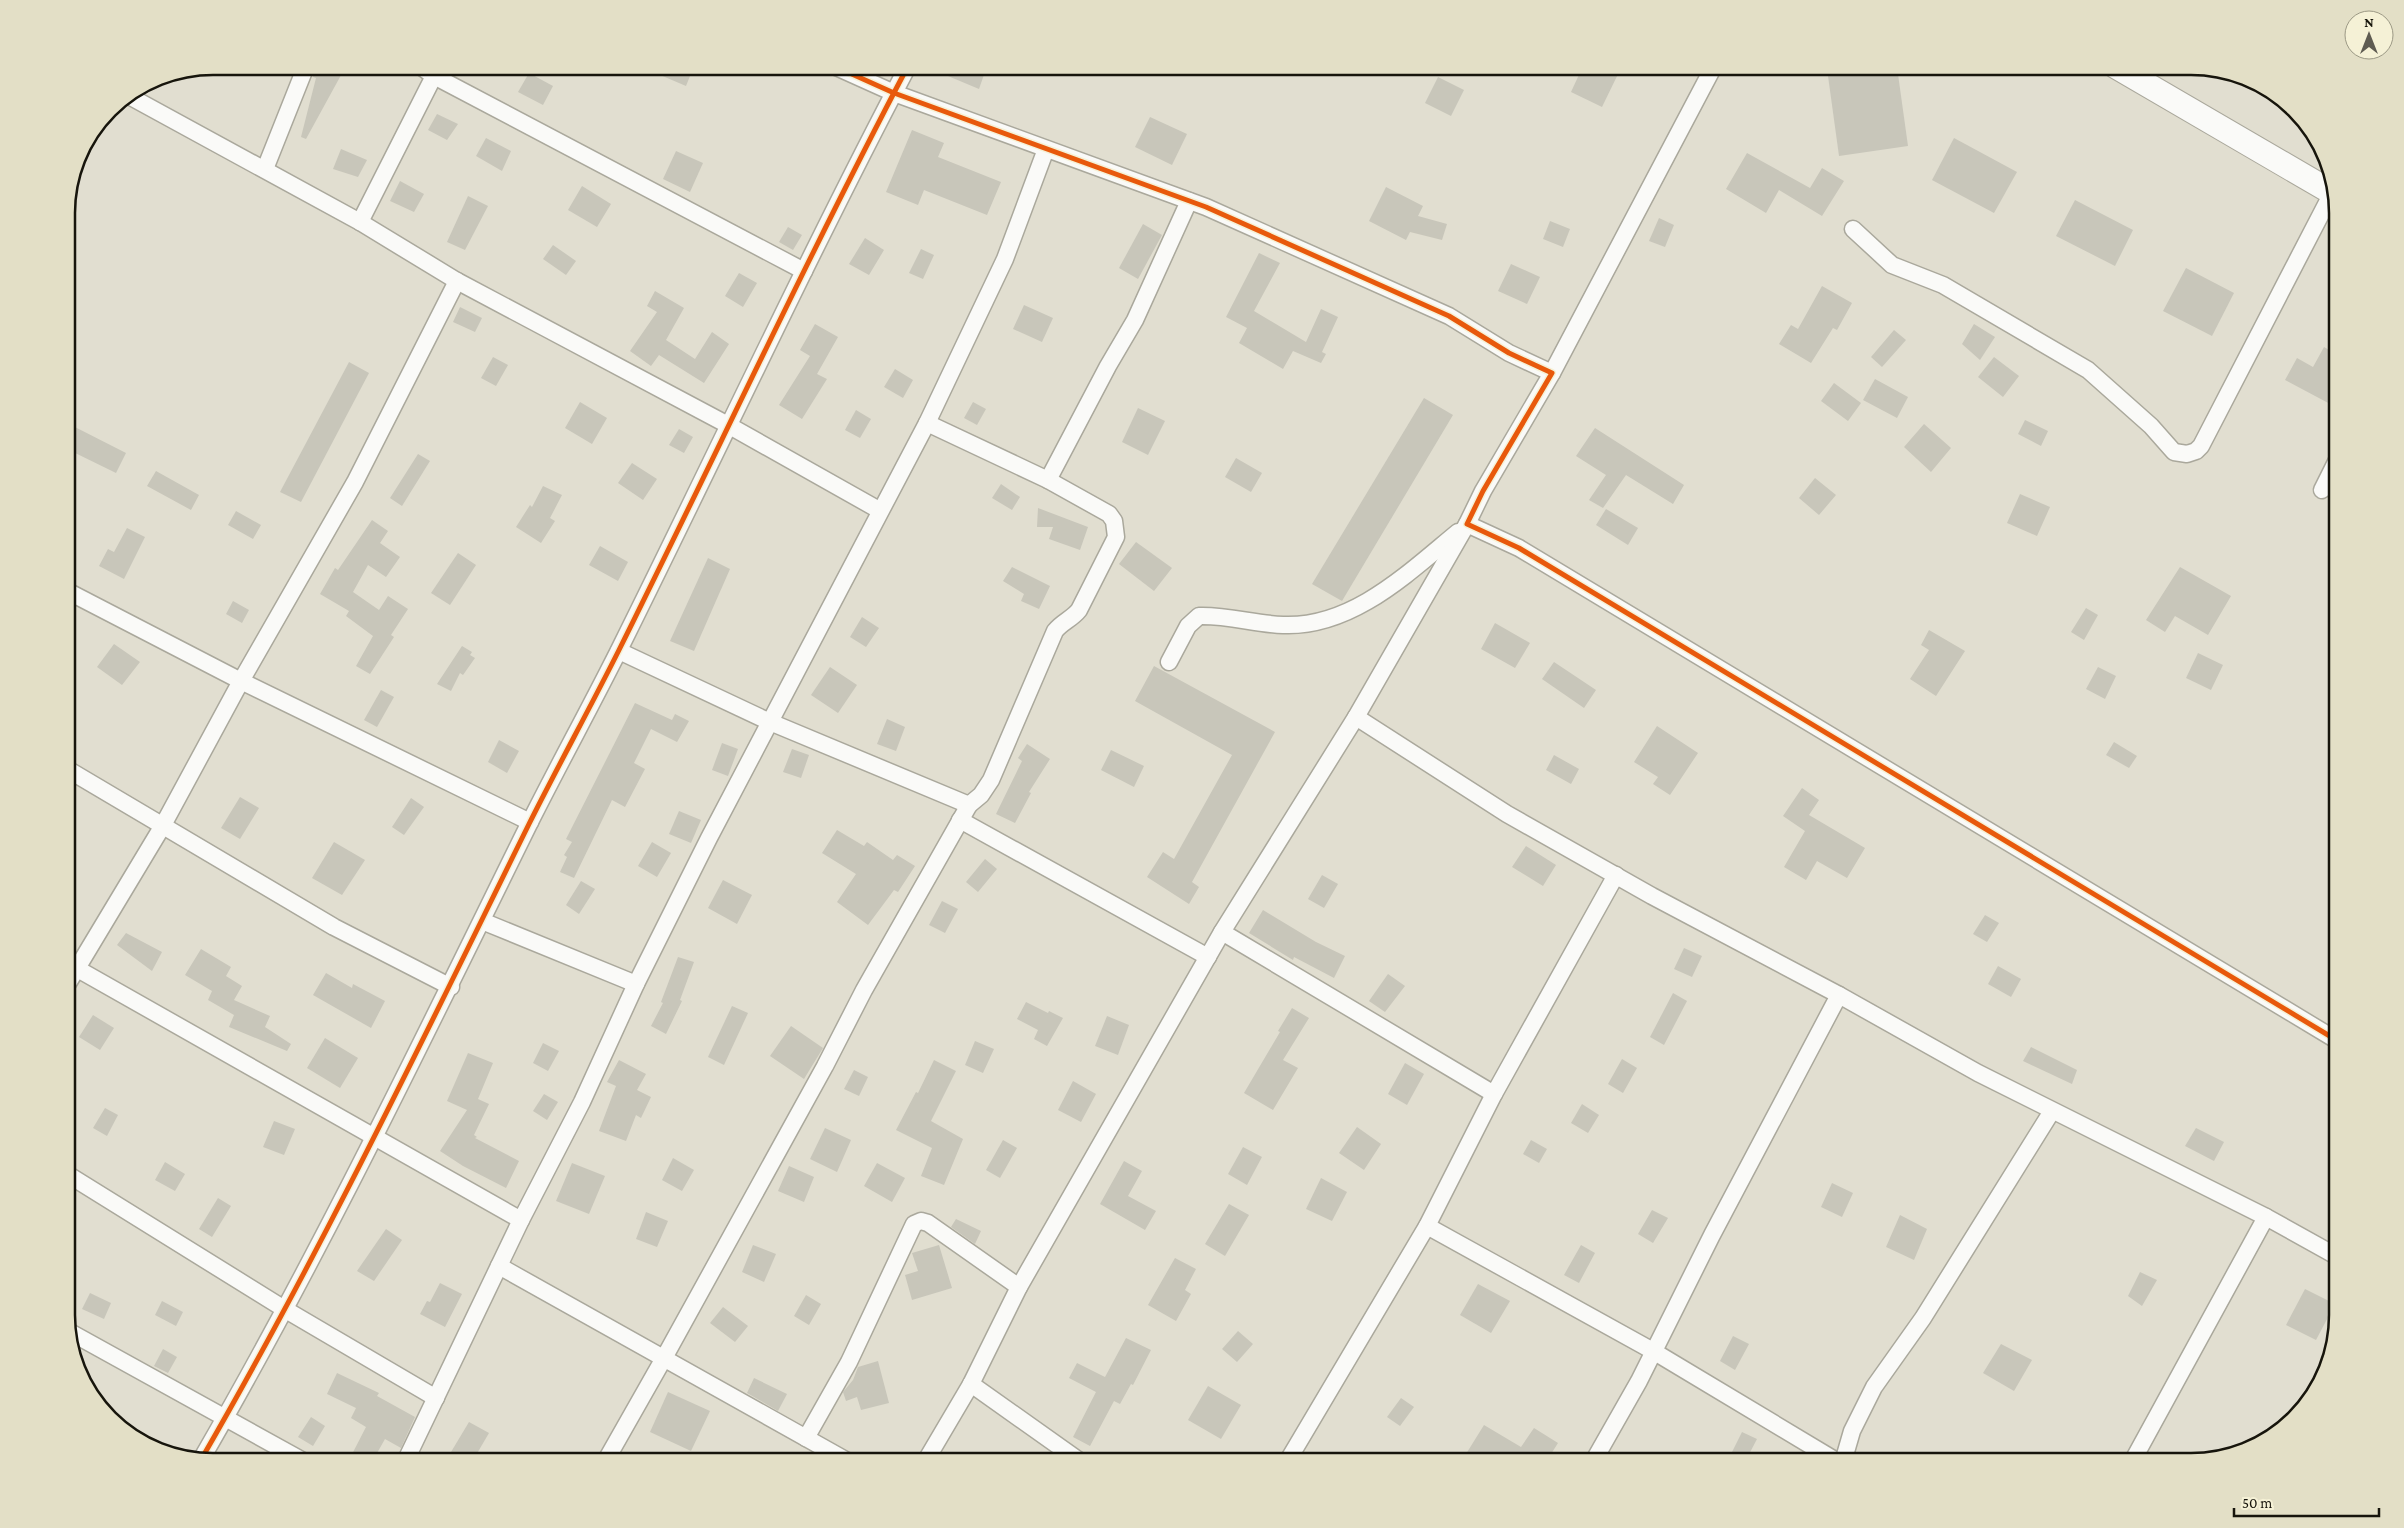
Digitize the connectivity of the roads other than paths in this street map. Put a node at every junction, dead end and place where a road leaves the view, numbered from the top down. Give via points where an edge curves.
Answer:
1 (302, 75) edge
2 (435, 75) edge
3 (444, 75) edge
4 (854, 75) edge
5 (903, 75) edge
6 (1706, 75) edge
7 (2130, 75) edge
8 (894, 93) junction
9 (135, 99) edge
10 (1046, 149) junction
11 (265, 169) junction
12 (2327, 190) edge
13 (2328, 200) edge
14 (1189, 201) junction
15 (360, 222) junction
16 (1853, 229) dead end
17 (804, 271) junction
18 (457, 281) junction
19 (1552, 373) junction
20 (926, 423) junction
21 (728, 425) junction
22 (2329, 476) edge
23 (1048, 480) junction
24 (2322, 490) dead end
25 (879, 510) junction
26 (1467, 524) junction
27 (75, 596) edge
28 (619, 651) junction
29 (1169, 662) dead end
30 (241, 681) junction
31 (1356, 717) junction
32 (770, 722) junction
33 (75, 774) edge
34 (969, 805) junction
35 (960, 820) junction
36 (530, 822) junction
37 (162, 827) junction
38 (1616, 876) junction
39 (482, 921) junction
40 (1222, 932) junction
41 (1208, 957) junction
42 (75, 960) edge
43 (75, 968) edge
44 (636, 984) junction
45 (451, 987) junction
46 (1839, 995) junction
47 (2329, 1036) edge
48 (1494, 1094) junction
49 (2052, 1111) junction
50 (374, 1137) junction
51 (75, 1180) edge
52 (2266, 1217) junction
53 (521, 1220) junction
54 (1427, 1226) junction
55 (2329, 1252) edge
56 (500, 1266) junction
57 (1019, 1287) junction
58 (286, 1310) junction
59 (77, 1336) edge
60 (1653, 1351) junction
61 (664, 1358) junction
62 (971, 1384) junction
63 (436, 1398) junction
64 (225, 1419) junction
65 (806, 1438) junction
66 (205, 1453) edge
67 (288, 1453) edge
68 (409, 1453) edge
69 (610, 1453) edge
70 (833, 1453) edge
71 (930, 1453) edge
72 (1069, 1453) edge
73 (1293, 1453) edge
74 (1598, 1453) edge
75 (1823, 1453) edge
76 (1846, 1453) edge
77 (2137, 1453) edge

1 - 11 street
2 - 15 street
3 - 17 street
4 - 8 street
5 - 8 street
6 - 19 street
7 - 12 street
8 - 10 street
8 - 17 street
9 - 11 street
10 - 14 street
10 - 20 street via 1005,259
11 - 15 street
13 - 16 street via 2201,446 2187,454 2174,452 2151,426 2088,370 1943,285 1892,265
14 - 19 street via 1449,316 1509,353
14 - 23 street via 1135,320
15 - 18 street
17 - 21 street
18 - 21 street
18 - 30 street via 355,482
19 - 26 street
20 - 23 street
20 - 25 street
21 - 25 street
21 - 28 street
22 - 24 street
23 - 34 street via 1109,514 1114,521 1116,538 1079,610 1055,631 991,780
25 - 32 street
26 - 29 street via 1390,588 1316,623 1282,625 1234,617 1199,616 1188,626
26 - 31 street
26 - 47 street via 1519,548
27 - 30 street
28 - 32 street
28 - 36 street
30 - 36 street
30 - 37 street
31 - 38 street via 1507,814
31 - 40 street
32 - 34 street
32 - 44 street
33 - 37 street
34 - 35 street
35 - 41 street
35 - 61 street
36 - 39 street
37 - 42 street
37 - 45 street via 334,927
38 - 46 street
38 - 48 street
39 - 44 street
39 - 45 street
40 - 41 street
40 - 48 street
41 - 57 street
43 - 50 street
44 - 53 street via 582,1102
45 - 50 street
46 - 49 street
46 - 60 street
48 - 54 street
49 - 52 street
49 - 76 street via 1922,1318 1874,1387 1852,1431
50 - 53 street
50 - 58 street
51 - 58 street
52 - 55 street
52 - 77 street
53 - 56 street
54 - 60 street
54 - 73 street
56 - 61 street
56 - 63 street
57 - 62 street
57 - 65 street via 928,1223 914,1224 849,1362
58 - 63 street
58 - 64 street
59 - 64 street
60 - 74 street
60 - 75 street
61 - 65 street
61 - 69 street
62 - 71 street
62 - 72 street
63 - 68 street
64 - 66 street
64 - 67 street
65 - 70 street

